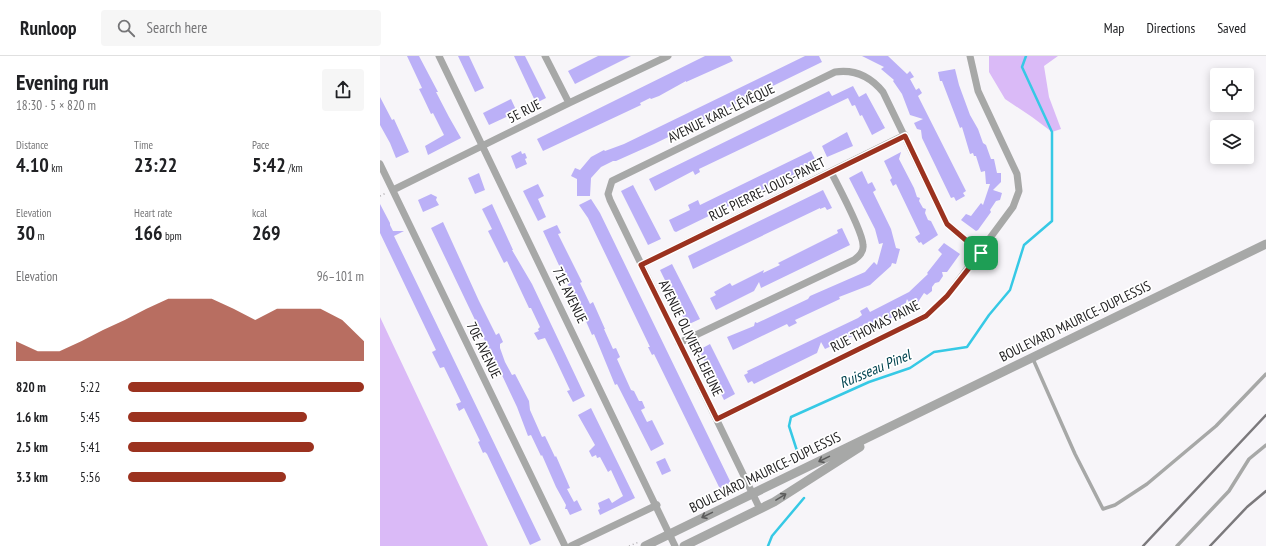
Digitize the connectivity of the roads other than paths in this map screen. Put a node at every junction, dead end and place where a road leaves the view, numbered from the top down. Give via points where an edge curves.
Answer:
1 (439, 56) edge
2 (545, 56) edge
3 (668, 56) edge
4 (970, 56) edge
5 (569, 103) junction
6 (905, 136) junction
7 (483, 146) junction
8 (380, 164) edge
9 (831, 172) junction
10 (392, 190) junction
11 (610, 200) joint
12 (1266, 244) edge
13 (981, 253) junction
14 (641, 265) junction
15 (678, 343) junction
16 (1032, 358) junction
17 (1266, 374) edge
18 (717, 419) junction
19 (897, 424) junction
20 (1266, 445) edge
21 (752, 493) junction
22 (657, 505) junction
23 (760, 509) junction
24 (670, 534) junction
25 (565, 546) edge
26 (571, 546) edge
27 (645, 546) edge
28 (676, 546) edge
29 (684, 546) edge
30 (1177, 546) edge

1 - 7 street, 71E AVENUE
2 - 5 street
3 - 5 street, 5E RUE
4 - 13 street, RUE THOMAS PAINE via 978,91 1017,174 1019,186 1013,207
5 - 7 street, 5E RUE
6 - 9 street, RUE PIERRE-LOUIS-PANET
6 - 11 street, AVENUE KARL-LÉVÊQUE via 883,92 868,77 848,71 834,72 618,177 609,187
6 - 13 street via 947,224
7 - 10 street, 5E RUE
7 - 22 street, 71E AVENUE
8 - 10 street, 70E AVENUE
9 - 14 street, RUE PIERRE-LOUIS-PANET
9 - 15 street via 862,237 863,250 859,256
10 - 25 street, 70E AVENUE
11 - 14 street, AVENUE OLIVIER-LEJEUNE
12 - 16 street, BOULEVARD MAURICE-DUPLESSIS
13 - 18 street, RUE THOMAS PAINE via 947,296 926,316
14 - 15 street, AVENUE OLIVIER-LEJEUNE
15 - 18 street, AVENUE OLIVIER-LEJEUNE
16 - 17 lane via 1103,509 1115,505 1147,484 1216,426
16 - 19 street, BOULEVARD MAURICE-DUPLESSIS
18 - 21 street, AVENUE OLIVIER-LEJEUNE
19 -> 21 street, BOULEVARD MAURICE-DUPLESSIS
23 -> 19 street, BOULEVARD MAURICE-DUPLESSIS
20 - 30 lane via 1249,460 1229,491
21 - 23 street, AVENUE OLIVIER-LEJEUNE
21 -> 24 street, BOULEVARD MAURICE-DUPLESSIS
22 - 24 street, 71E AVENUE
22 - 26 street
23 - 29 street, BOULEVARD MAURICE-DUPLESSIS
24 - 27 street, BOULEVARD MAURICE-DUPLESSIS
24 - 28 street, 71E AVENUE

